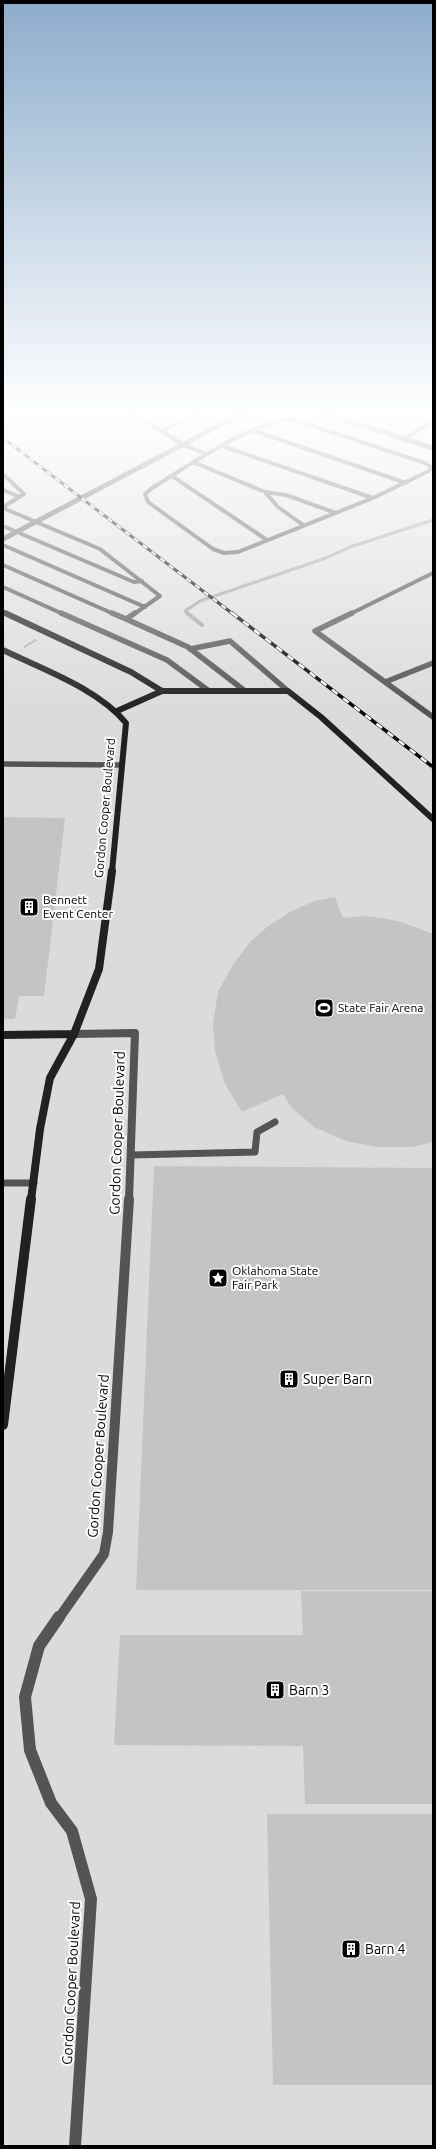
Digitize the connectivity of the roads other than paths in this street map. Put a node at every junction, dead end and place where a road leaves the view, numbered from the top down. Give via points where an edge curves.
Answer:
1 (10, 510) edge
2 (58, 510) edge
3 (159, 510) edge
4 (222, 510) edge
5 (283, 510) edge
6 (328, 510) edge
7 (343, 510) edge
8 (336, 513) junction
9 (36, 522) junction
10 (303, 525) junction
11 (3, 526) edge
12 (17, 532) junction
13 (3, 539) edge
14 (266, 540) junction
15 (3, 545) edge
16 (3, 565) edge
17 (433, 573) edge
18 (142, 581) junction
19 (3, 587) edge
20 (145, 607) junction
21 (3, 612) edge
22 (126, 619) junction
23 (190, 649) junction
24 (3, 650) edge
25 (433, 663) edge
26 (385, 682) junction
27 (162, 691) junction
28 (209, 691) junction
29 (245, 691) junction
30 (288, 691) junction
31 (117, 711) junction
32 (433, 717) edge
33 (3, 764) edge
34 (121, 765) junction
35 (433, 819) edge
36 (74, 1034) junction
37 (3, 1035) edge
38 (275, 1122) dead end
39 (132, 1155) junction
40 (3, 1183) edge
41 (34, 1183) junction
42 (5, 1392) edge
43 (3, 1425) edge
44 (75, 2146) edge

1 - 9 lane
2 - 9 street
3 - 14 lane via 213,549 224,553 238,552
4 - 14 lane
5 - 10 lane
6 - 8 lane
7 - 8 lane
8 - 10 lane
9 - 12 street
9 - 18 lane via 100,549
10 - 14 lane
11 - 12 lane
12 - 13 street
12 - 18 lane via 134,582
15 - 20 lane
16 - 22 lane
17 - 26 lane via 315,631
18 - 20 lane via 160,596
19 - 28 lane via 167,660
20 - 22 lane
21 - 27 street via 131,672
22 - 23 lane
23 - 29 lane
23 - 30 lane via 230,641
24 - 31 street via 64,680
25 - 26 lane
26 - 32 lane
27 - 28 street
27 - 31 street
28 - 29 street
29 - 30 street
30 - 35 street via 321,716
31 - 34 street, Gordon Cooper Boulevard via 126,724
33 - 34 lane
34 - 36 street, Gordon Cooper Boulevard via 111,883 99,969
36 - 37 street
36 - 39 street, Gordon Cooper Boulevard via 135,1032
36 - 41 street, Gordon Cooper Boulevard via 50,1078 40,1129
38 - 39 lane via 257,1132 254,1152
39 - 44 street, Gordon Cooper Boulevard via 108,1532 104,1554 39,1646 26,1697 30,1750 51,1803 72,1831 91,1899
40 - 41 lane
41 - 42 street, Gordon Cooper Boulevard
42 - 43 street, Gordon Cooper Boulevard

